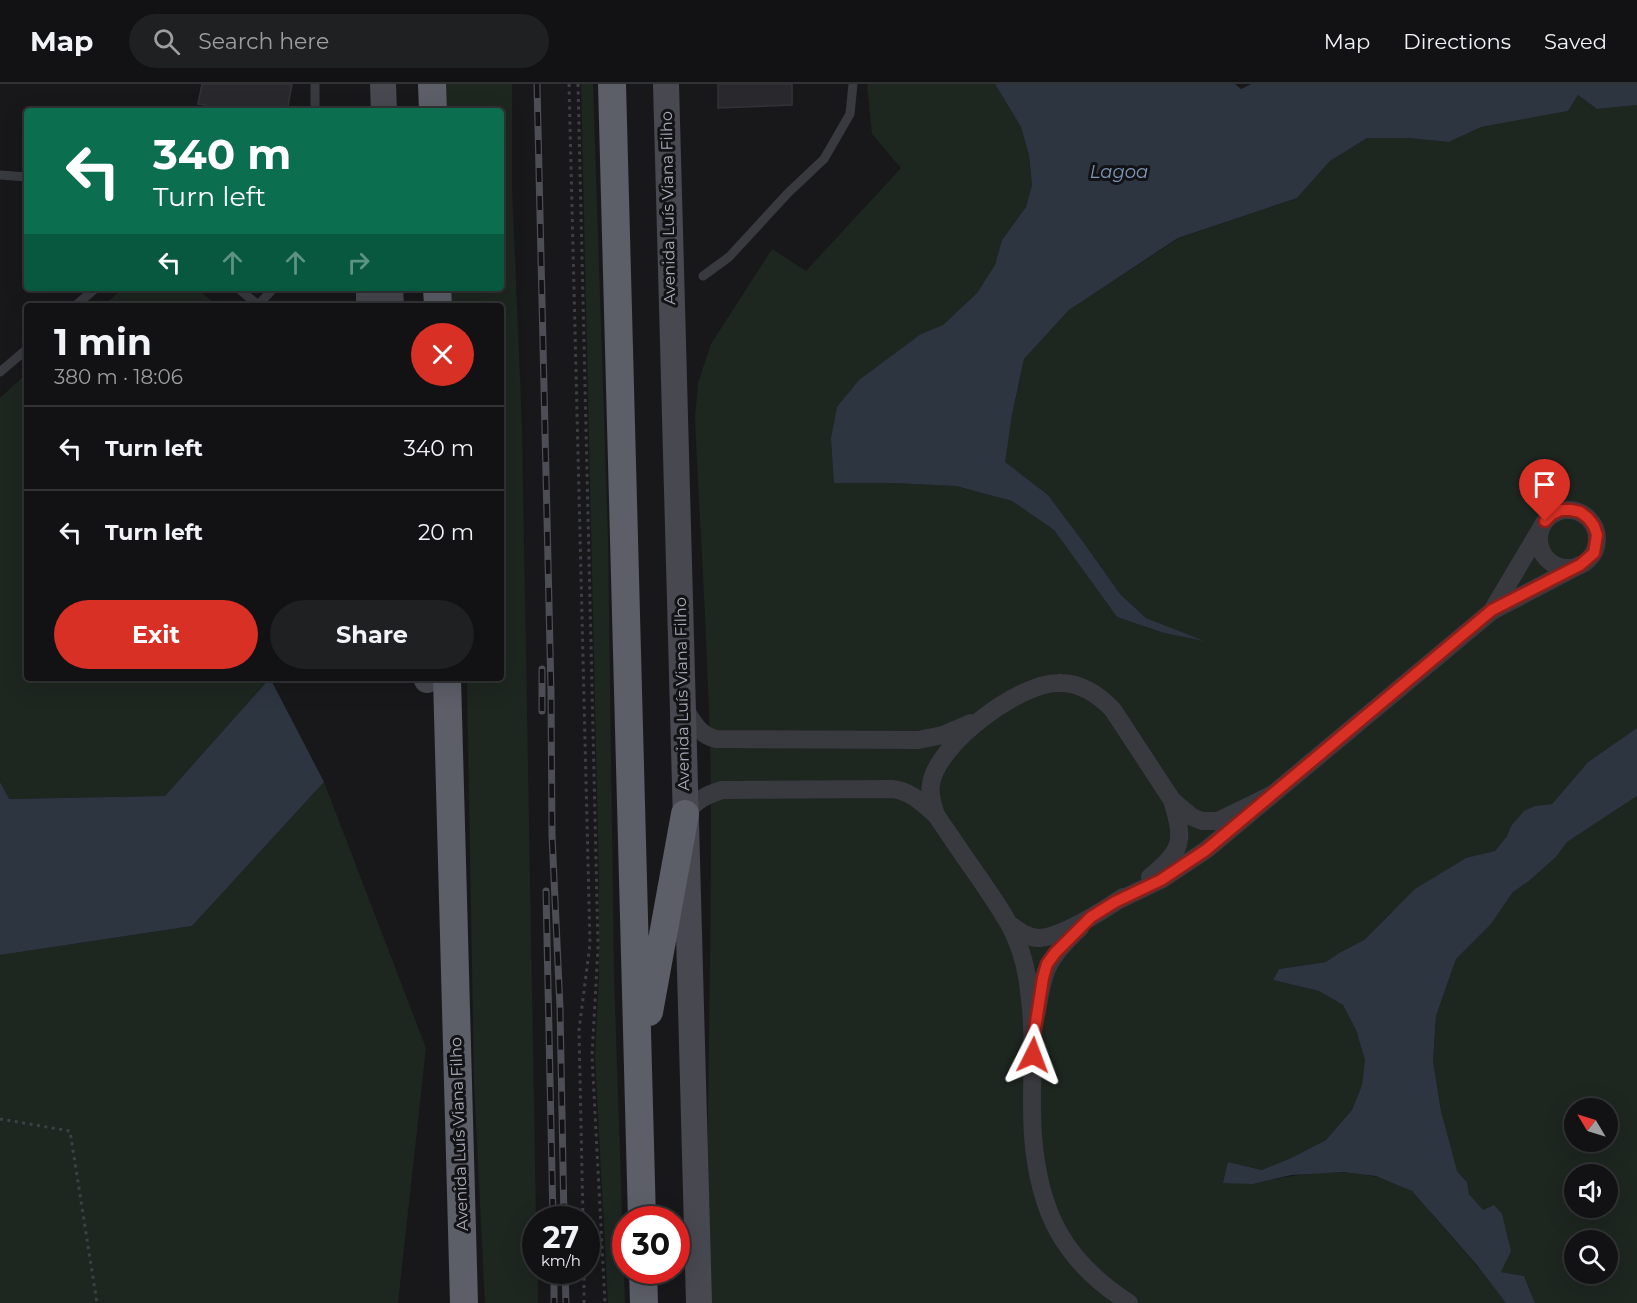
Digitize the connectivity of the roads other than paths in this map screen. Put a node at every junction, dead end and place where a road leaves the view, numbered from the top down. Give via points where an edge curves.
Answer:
1 (315, 84) edge
2 (367, 84) edge
3 (383, 84) edge
4 (432, 84) edge
5 (612, 84) edge
6 (666, 84) edge
7 (853, 84) edge
8 (315, 108) edge
9 (367, 108) edge
10 (384, 108) edge
11 (433, 108) edge
12 (0, 175) edge
13 (24, 177) edge
14 (703, 276) dead end
15 (92, 291) edge
16 (242, 291) edge
17 (272, 291) edge
18 (372, 296) edge
19 (78, 303) edge
20 (256, 303) edge
21 (262, 303) edge
22 (385, 303) edge
23 (24, 351) edge
24 (0, 372) edge
25 (1540, 530) junction
26 (1580, 565) junction
27 (1492, 610) junction
28 (432, 681) edge
29 (682, 704) junction
30 (979, 720) junction
31 (1271, 795) junction
32 (1172, 800) junction
33 (685, 814) junction
34 (936, 815) junction
35 (1115, 902) junction
36 (1091, 917) junction
37 (1012, 926) junction
38 (1034, 1035) junction
39 (638, 1070) junction
40 (642, 1206) edge
41 (643, 1284) edge
42 (464, 1303) edge
43 (644, 1303) edge
44 (699, 1303) edge
45 (1129, 1303) edge

1 - 8 lane
2 - 9 main road
3 - 10 main road
4 - 11 highway
5 - 39 highway
6 - 29 main road, Avenida Luís Viana Filho
7 - 14 lane via 850,114 824,159 729,257
12 - 13 lane
15 - 19 lane
16 - 20 lane
17 - 21 lane
18 - 22 main road
23 - 24 lane
25 - 26 street via 1540,549 1545,558 1562,568
25 - 26 street via 1552,514 1561,510 1580,512 1588,518 1594,526 1597,544 1594,553
25 - 27 street
26 - 27 street
27 - 31 street
28 - 42 highway, Avenida Luís Viana Filho via 452,895
29 - 30 street via 702,733 716,740 918,740 944,735
29 - 33 main road, Avenida Luís Viana Filho
30 - 32 street via 1035,687 1059,682 1084,689 1113,710
30 - 34 street via 948,751 933,775 931,796
31 - 32 street via 1211,822 1192,817
31 - 35 street via 1197,856 1161,880
32 - 35 street via 1180,835 1175,853
33 - 34 street via 705,795 722,790 892,789 915,796
33 - 39 highway
33 - 44 main road, Avenida Luís Viana Filho
34 - 37 street
35 - 36 street
36 - 37 street via 1046,937 1030,937
36 - 38 street via 1047,964
37 - 38 street via 1027,978
38 - 45 street via 1033,1136 1041,1188 1051,1218 1085,1270
39 - 40 highway
41 - 43 highway

